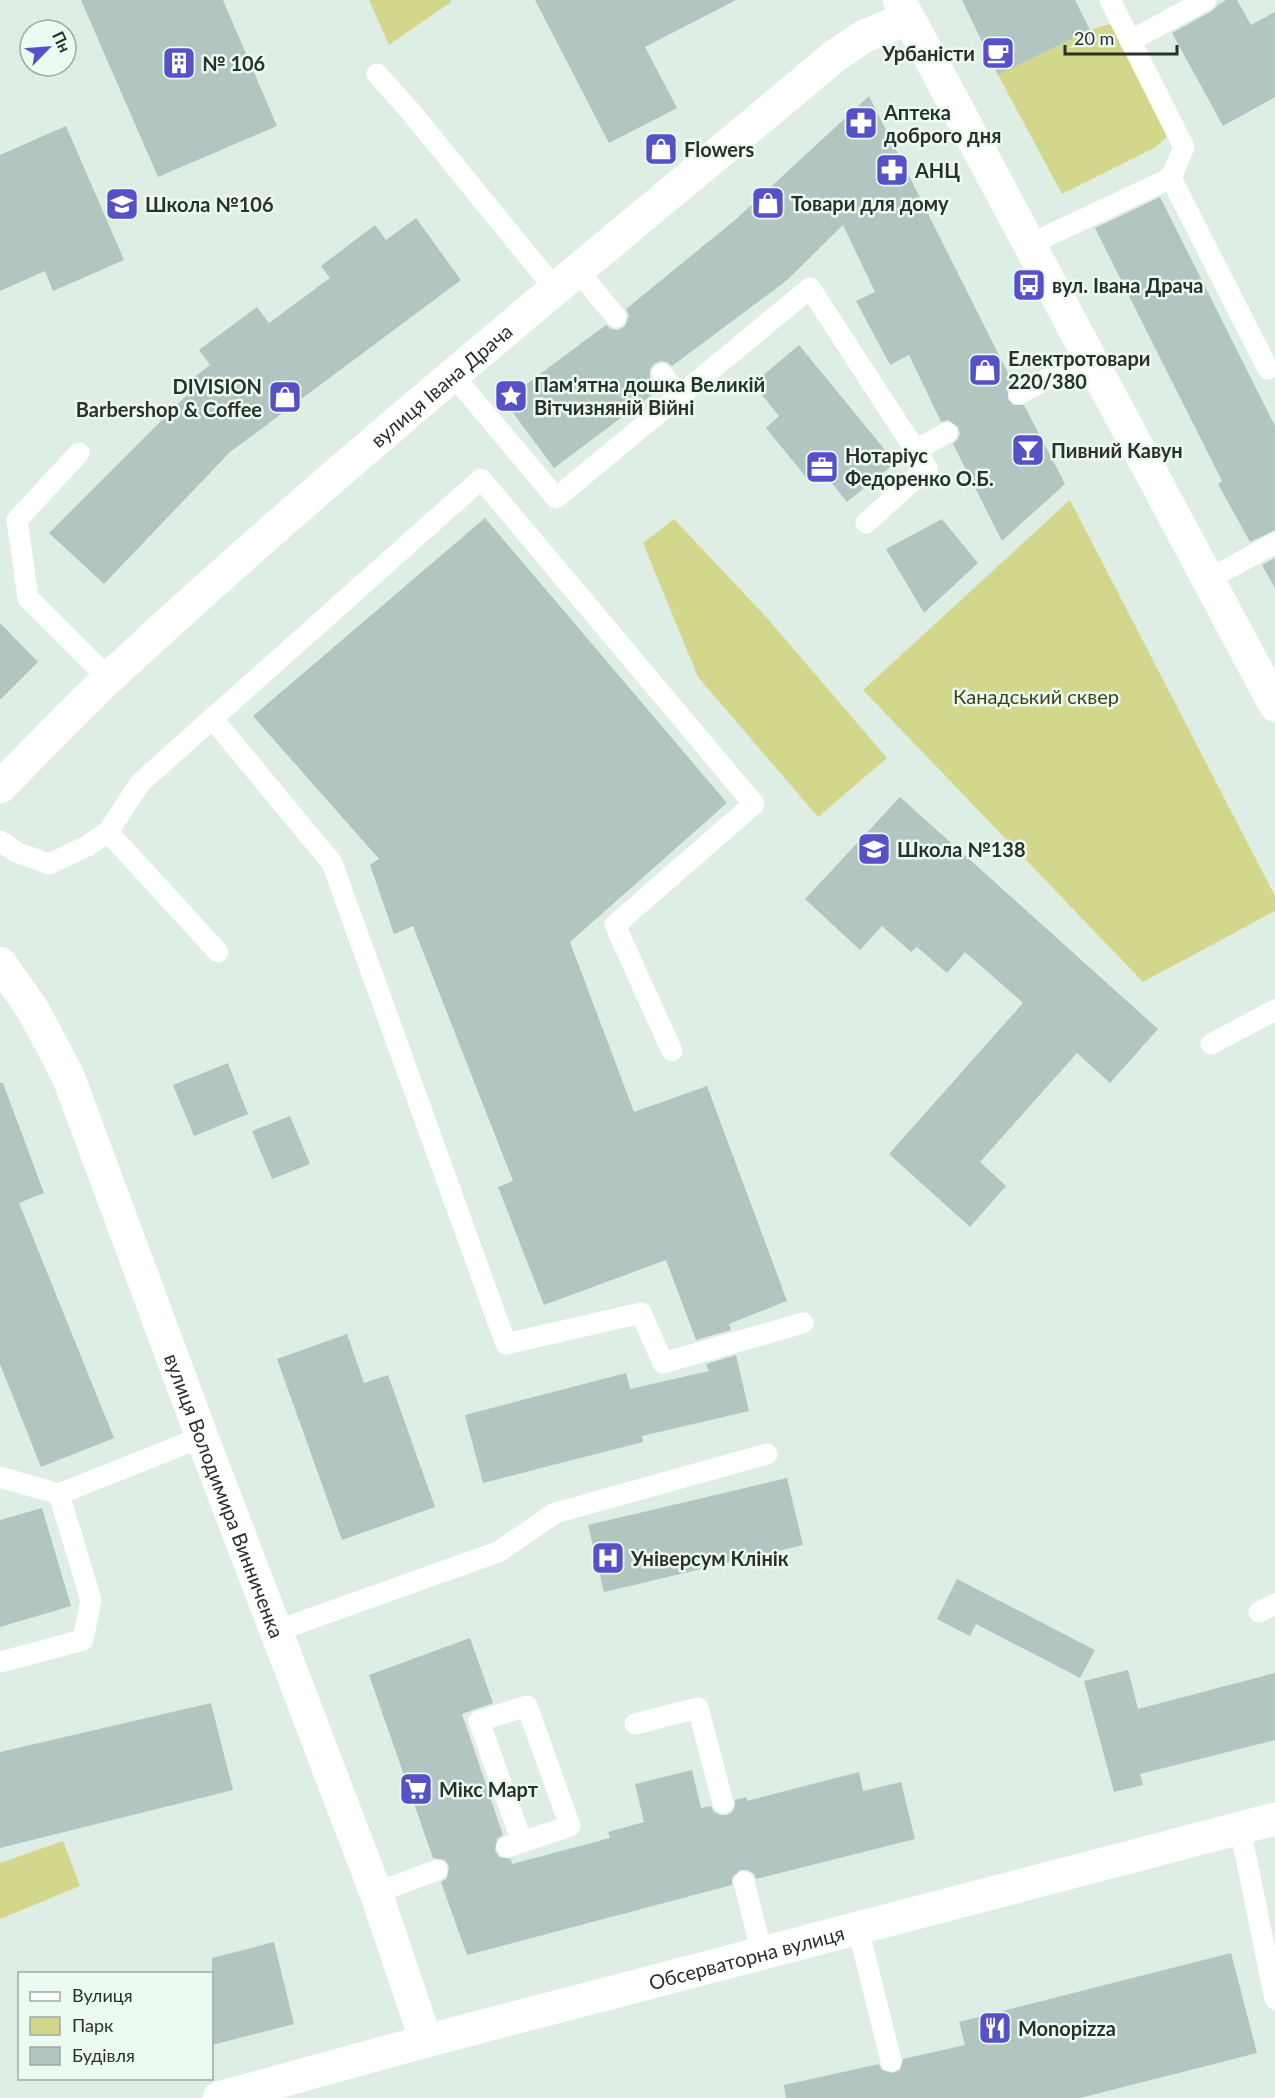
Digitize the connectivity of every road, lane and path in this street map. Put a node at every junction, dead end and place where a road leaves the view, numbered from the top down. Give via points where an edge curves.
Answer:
1 (1110, 0) edge
2 (1206, 0) edge
3 (903, 9) edge
4 (1130, 41) junction
5 (377, 74) dead end
6 (1171, 178) junction
7 (1028, 245) junction
8 (567, 280) junction
9 (616, 317) dead end
10 (1089, 357) junction
11 (1268, 369) dead end
12 (662, 374) dead end
13 (453, 375) junction
14 (1019, 394) dead end
15 (679, 396) junction
16 (947, 433) dead end
17 (915, 450) junction
18 (79, 453) dead end
19 (866, 523) dead end
20 (1275, 543) edge
21 (1209, 579) junction
22 (108, 678) junction
23 (1275, 705) edge
24 (212, 718) junction
25 (0, 787) edge
26 (108, 832) junction
27 (0, 841) edge
28 (218, 952) dead end
29 (0, 963) edge
30 (1275, 1010) edge
31 (1211, 1044) dead end
32 (672, 1051) dead end
33 (803, 1323) dead end
34 (202, 1437) junction
35 (767, 1454) dead end
36 (0, 1477) edge
37 (58, 1494) junction
38 (276, 1631) junction
39 (0, 1662) edge
40 (635, 1724) dead end
41 (723, 1803) dead end
42 (1275, 1819) edge
43 (1240, 1828) junction
44 (514, 1844) joint
45 (437, 1870) dead end
46 (744, 1882) dead end
47 (376, 1893) junction
48 (858, 1928) junction
49 (762, 1954) junction
50 (1275, 1999) edge
51 (426, 2042) junction
52 (891, 2061) dead end
53 (219, 2098) edge

1 - 4 lane
2 - 4 lane
3 - 7 street
3 - 8 street, вулиця Івана Драча via 836,55
4 - 6 lane via 1184,147
5 - 8 lane
6 - 7 lane
6 - 11 lane
7 - 10 street
8 - 9 lane
8 - 13 street, вулиця Івана Драча
10 - 14 lane
10 - 21 street
12 - 15 lane
13 - 15 lane via 556,498
13 - 22 street, вулиця Івана Драча via 278,524
15 - 17 lane via 810,288
16 - 17 lane
17 - 19 lane via 927,468
18 - 22 lane via 17,520 28,598
20 - 21 lane
21 - 23 street
22 - 25 street, вулиця Івана Драча
24 - 26 lane via 140,783
24 - 32 lane via 480,479 754,804 615,925
24 - 33 lane via 332,863 506,1344 641,1313 663,1363
26 - 27 lane via 49,864 16,852
26 - 28 lane
29 - 34 street, вулиця Володимира Винниченка via 33,1010 68,1076
30 - 31 lane
34 - 37 lane
34 - 38 street, вулиця Володимира Винниченка
35 - 38 lane via 555,1513 498,1552
36 - 37 lane
37 - 39 lane via 91,1600 83,1640
38 - 47 street, вулиця Володимира Винниченка
40 - 41 lane via 698,1708
42 - 43 street, Обсерваторна вулиця
43 - 48 street, Обсерваторна вулиця
43 - 50 lane
44 - 44 lane via 479,1721 527,1706 570,1826
45 - 47 lane
46 - 49 lane
47 - 51 street, вулиця Володимира Винниченка
48 - 49 street, Обсерваторна вулиця
48 - 52 lane
49 - 51 street, Обсерваторна вулиця
51 - 53 street, Обсерваторна вулиця

